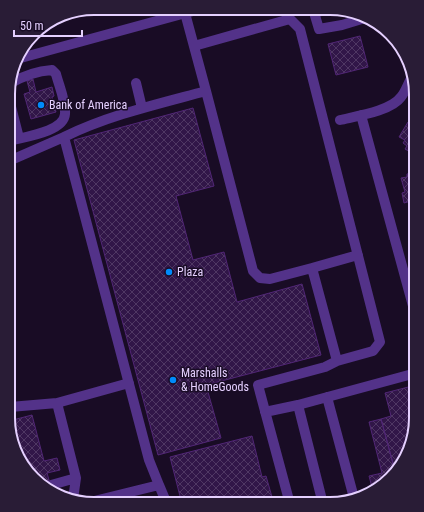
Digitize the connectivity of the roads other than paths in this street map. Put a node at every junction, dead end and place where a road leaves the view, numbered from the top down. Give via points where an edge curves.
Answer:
1 (167, 15) edge
2 (189, 15) edge
3 (315, 15) edge
4 (358, 20) edge
5 (194, 46) junction
6 (27, 52) edge
7 (17, 80) edge
8 (136, 83) dead end
9 (408, 84) edge
10 (206, 91) junction
11 (142, 108) junction
12 (362, 115) junction
13 (340, 120) dead end
14 (15, 122) edge
15 (64, 137) junction
16 (19, 138) junction
17 (15, 139) edge
18 (15, 158) edge
19 (358, 255) junction
20 (312, 268) junction
21 (409, 291) edge
22 (337, 361) junction
23 (409, 376) edge
24 (129, 383) junction
25 (327, 397) junction
26 (57, 403) junction
27 (15, 405) edge
28 (298, 405) junction
29 (265, 412) junction
30 (76, 478) junction
31 (52, 485) edge
32 (160, 485) junction
33 (74, 494) edge
34 (353, 494) edge
35 (111, 497) edge
36 (164, 497) edge
37 (288, 497) edge
38 (321, 497) edge

1 - 6 street
2 - 5 street
3 - 4 street via 319,28
5 - 10 street
5 - 19 street via 290,19 300,29
7 - 16 street via 52,70 56,74 66,115 49,130
8 - 11 street
9 - 12 street via 394,104
10 - 11 street
10 - 20 street via 253,271 260,278 270,278
11 - 15 street
12 - 13 street
12 - 21 street
14 - 16 street
15 - 18 street
15 - 24 street
16 - 17 street
19 - 20 street
19 - 22 street via 380,342 373,352
20 - 22 street
22 - 29 street via 325,367 258,385
23 - 25 street
24 - 26 street
24 - 32 street via 149,460
25 - 28 street
25 - 34 street
26 - 27 street
26 - 30 street
28 - 29 street
28 - 38 street
29 - 37 street
30 - 31 street
30 - 33 street
32 - 35 street
32 - 36 street

